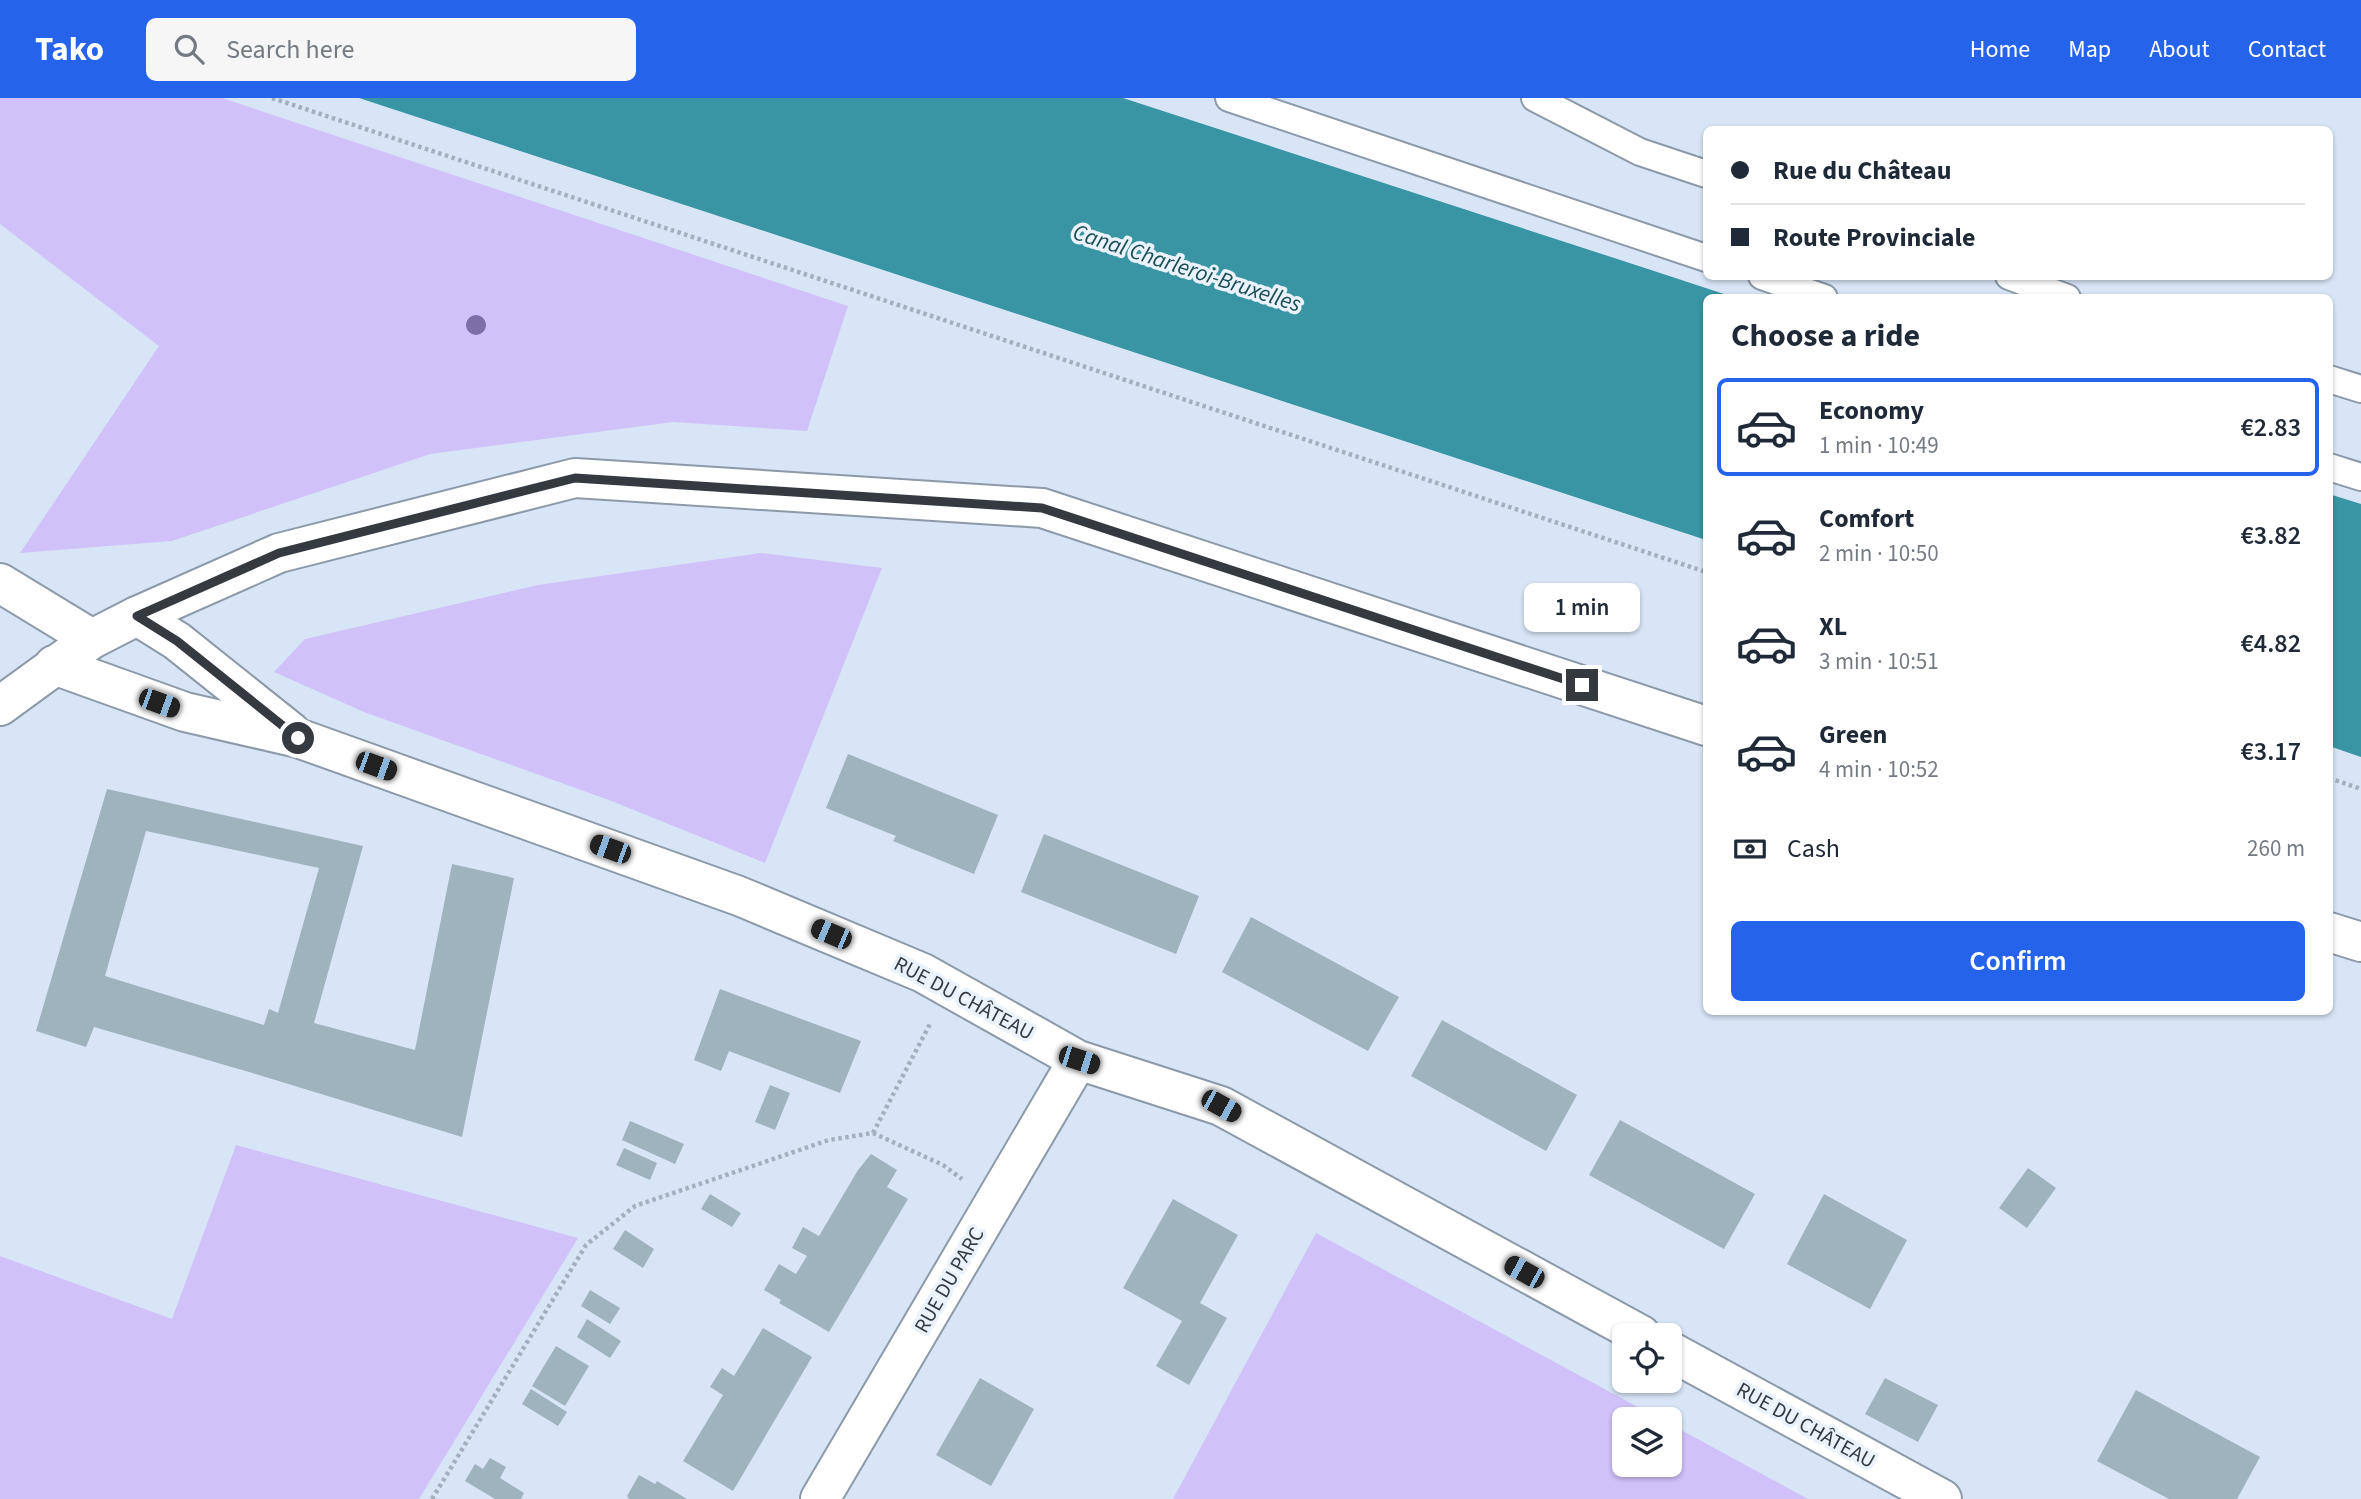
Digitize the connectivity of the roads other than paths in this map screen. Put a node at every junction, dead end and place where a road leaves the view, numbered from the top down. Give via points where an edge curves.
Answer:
1 (1229, 98) edge
2 (1535, 98) edge
3 (1703, 173) edge
4 (1703, 257) edge
5 (1773, 280) edge
6 (2020, 280) edge
7 (1813, 294) edge
8 (2056, 294) edge
9 (2333, 380) edge
10 (2361, 389) edge
11 (2333, 468) edge
12 (2361, 477) edge
13 (0, 583) edge
14 (137, 616) junction
15 (92, 639) junction
16 (54, 665) junction
17 (0, 706) edge
18 (1703, 725) edge
19 (298, 738) junction
20 (2333, 933) edge
21 (2361, 942) edge
22 (1079, 1060) junction
23 (1619, 1323) edge
24 (1682, 1358) edge
25 (820, 1499) edge
26 (1942, 1499) edge

1 - 4 lane
2 - 3 lane via 1640,152
5 - 7 lane
6 - 8 lane
9 - 10 lane
11 - 12 lane
13 - 15 street
14 - 15 street
14 - 18 street via 279,553 575,478 1042,508
14 - 19 street, RUE DU CHÂTEAU via 177,641
15 - 16 street
16 - 17 street
16 - 19 street, RUE DU CHÂTEAU via 185,712
19 - 22 street, RUE DU CHÂTEAU via 739,896 923,973
20 - 21 street
22 - 23 street, RUE DU CHÂTEAU via 1221,1106
22 - 25 street, RUE DU PARC
24 - 26 street, RUE DU CHÂTEAU

